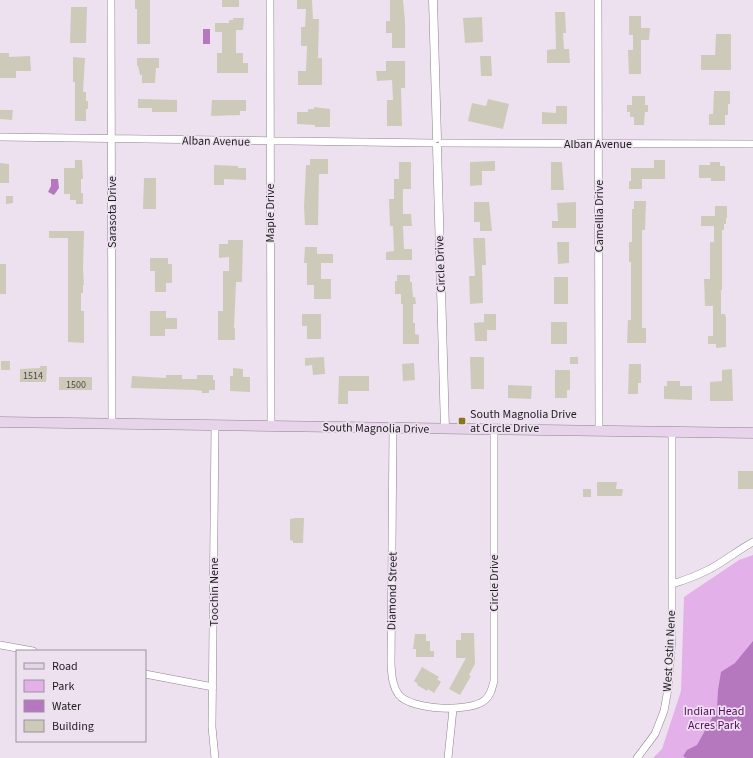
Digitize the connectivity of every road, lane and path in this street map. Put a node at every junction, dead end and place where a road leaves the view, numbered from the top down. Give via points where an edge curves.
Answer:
1 (111, 0) edge
2 (270, 0) edge
3 (433, 0) edge
4 (598, 0) edge
5 (0, 137) edge
6 (112, 139) junction
7 (270, 142) junction
8 (437, 143) junction
9 (598, 144) junction
10 (753, 144) edge
11 (0, 422) edge
12 (112, 424) junction
13 (215, 426) junction
14 (271, 426) junction
15 (393, 428) junction
16 (445, 429) junction
17 (494, 430) junction
18 (599, 431) junction
19 (672, 433) junction
20 (753, 433) edge
21 (753, 542) edge
22 (672, 584) junction
23 (0, 646) edge
24 (26, 650) edge
25 (146, 674) edge
26 (213, 687) junction
27 (453, 709) junction
28 (215, 758) edge
29 (448, 758) edge
30 (637, 758) edge

1 - 6 street, Sarasota Drive
2 - 7 street, Maple Drive
3 - 8 street, Circle Drive
4 - 9 street, Camellia Drive
5 - 6 street, Alban Avenue
6 - 7 street, Alban Avenue
6 - 12 street, Sarasota Drive
7 - 8 street, Alban Avenue
7 - 14 street, Maple Drive
8 - 9 street, Alban Avenue
8 - 16 street, Circle Drive
9 - 10 street, Alban Avenue
9 - 18 street, Camellia Drive
11 - 12 main road, South Magnolia Drive
12 - 13 main road, South Magnolia Drive
13 - 14 main road, South Magnolia Drive
13 - 26 street, Toochin Nene
14 - 15 main road, South Magnolia Drive
15 - 16 main road, South Magnolia Drive
15 - 27 street, Diamond Street via 392,678 399,696 415,704
16 - 17 main road, South Magnolia Drive
17 - 18 main road, South Magnolia Drive
17 - 27 street, Circle Drive via 494,681 490,693 484,700 473,706
18 - 19 main road, South Magnolia Drive
19 - 20 main road, South Magnolia Drive
19 - 22 street, West Ostin Nene
21 - 22 street via 712,568
22 - 30 street, West Ostin Nene via 671,665 664,711 655,734
23 - 24 street
25 - 26 street
26 - 28 street, Toochin Nene via 212,727
27 - 29 street

